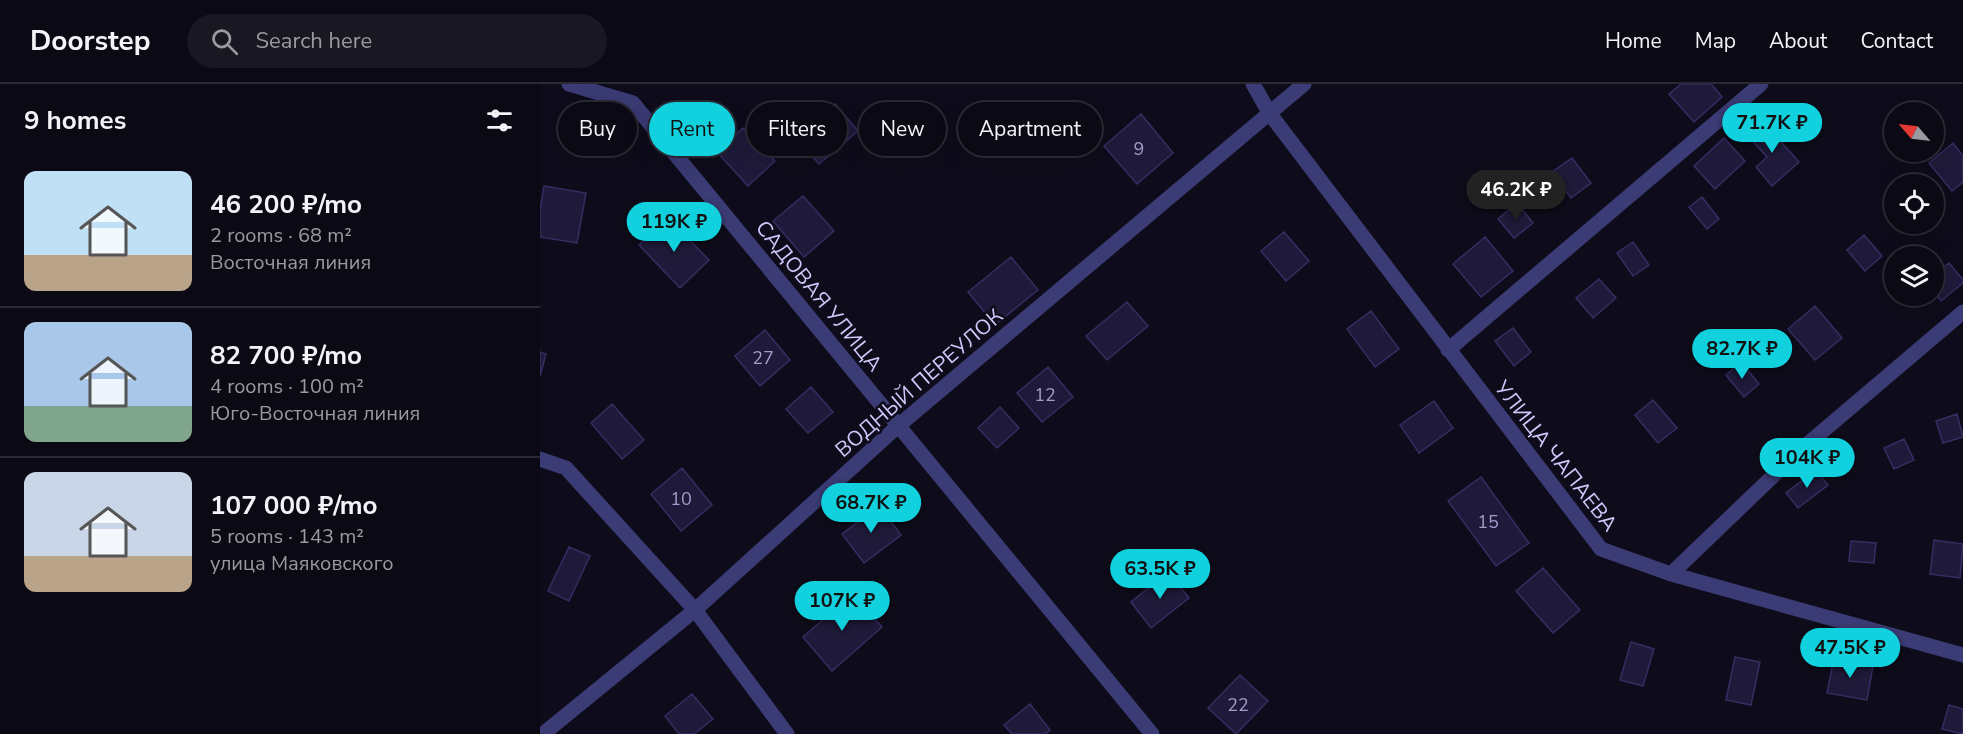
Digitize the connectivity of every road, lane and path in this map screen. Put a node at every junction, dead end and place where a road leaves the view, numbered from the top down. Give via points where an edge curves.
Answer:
1 (569, 84) edge
2 (1253, 84) edge
3 (1304, 84) edge
4 (1761, 84) edge
5 (1270, 114) junction
6 (1963, 312) edge
7 (1448, 350) junction
8 (898, 426) junction
9 (540, 459) edge
10 (1671, 574) junction
11 (695, 610) junction
12 (1963, 655) edge
13 (543, 734) edge
14 (787, 734) edge
15 (1152, 734) edge

1 - 8 street, САДОВАЯ УЛИЦА via 633,103
2 - 5 street, УЛИЦА ЧАПАЕВА
3 - 5 street, ВОДНЫЙ ПЕРЕУЛОК
4 - 7 street
5 - 7 street, УЛИЦА ЧАПАЕВА
5 - 8 street, ВОДНЫЙ ПЕРЕУЛОК
6 - 10 street via 1797,453
7 - 10 street, УЛИЦА ЧАПАЕВА via 1601,549
8 - 11 street, ВОДНЫЙ ПЕРЕУЛОК
8 - 15 street, САДОВАЯ УЛИЦА
9 - 11 street via 566,468
10 - 12 street, УЛИЦА ЧАПАЕВА
11 - 13 street, ВОДНЫЙ ПЕРЕУЛОК
11 - 14 street

